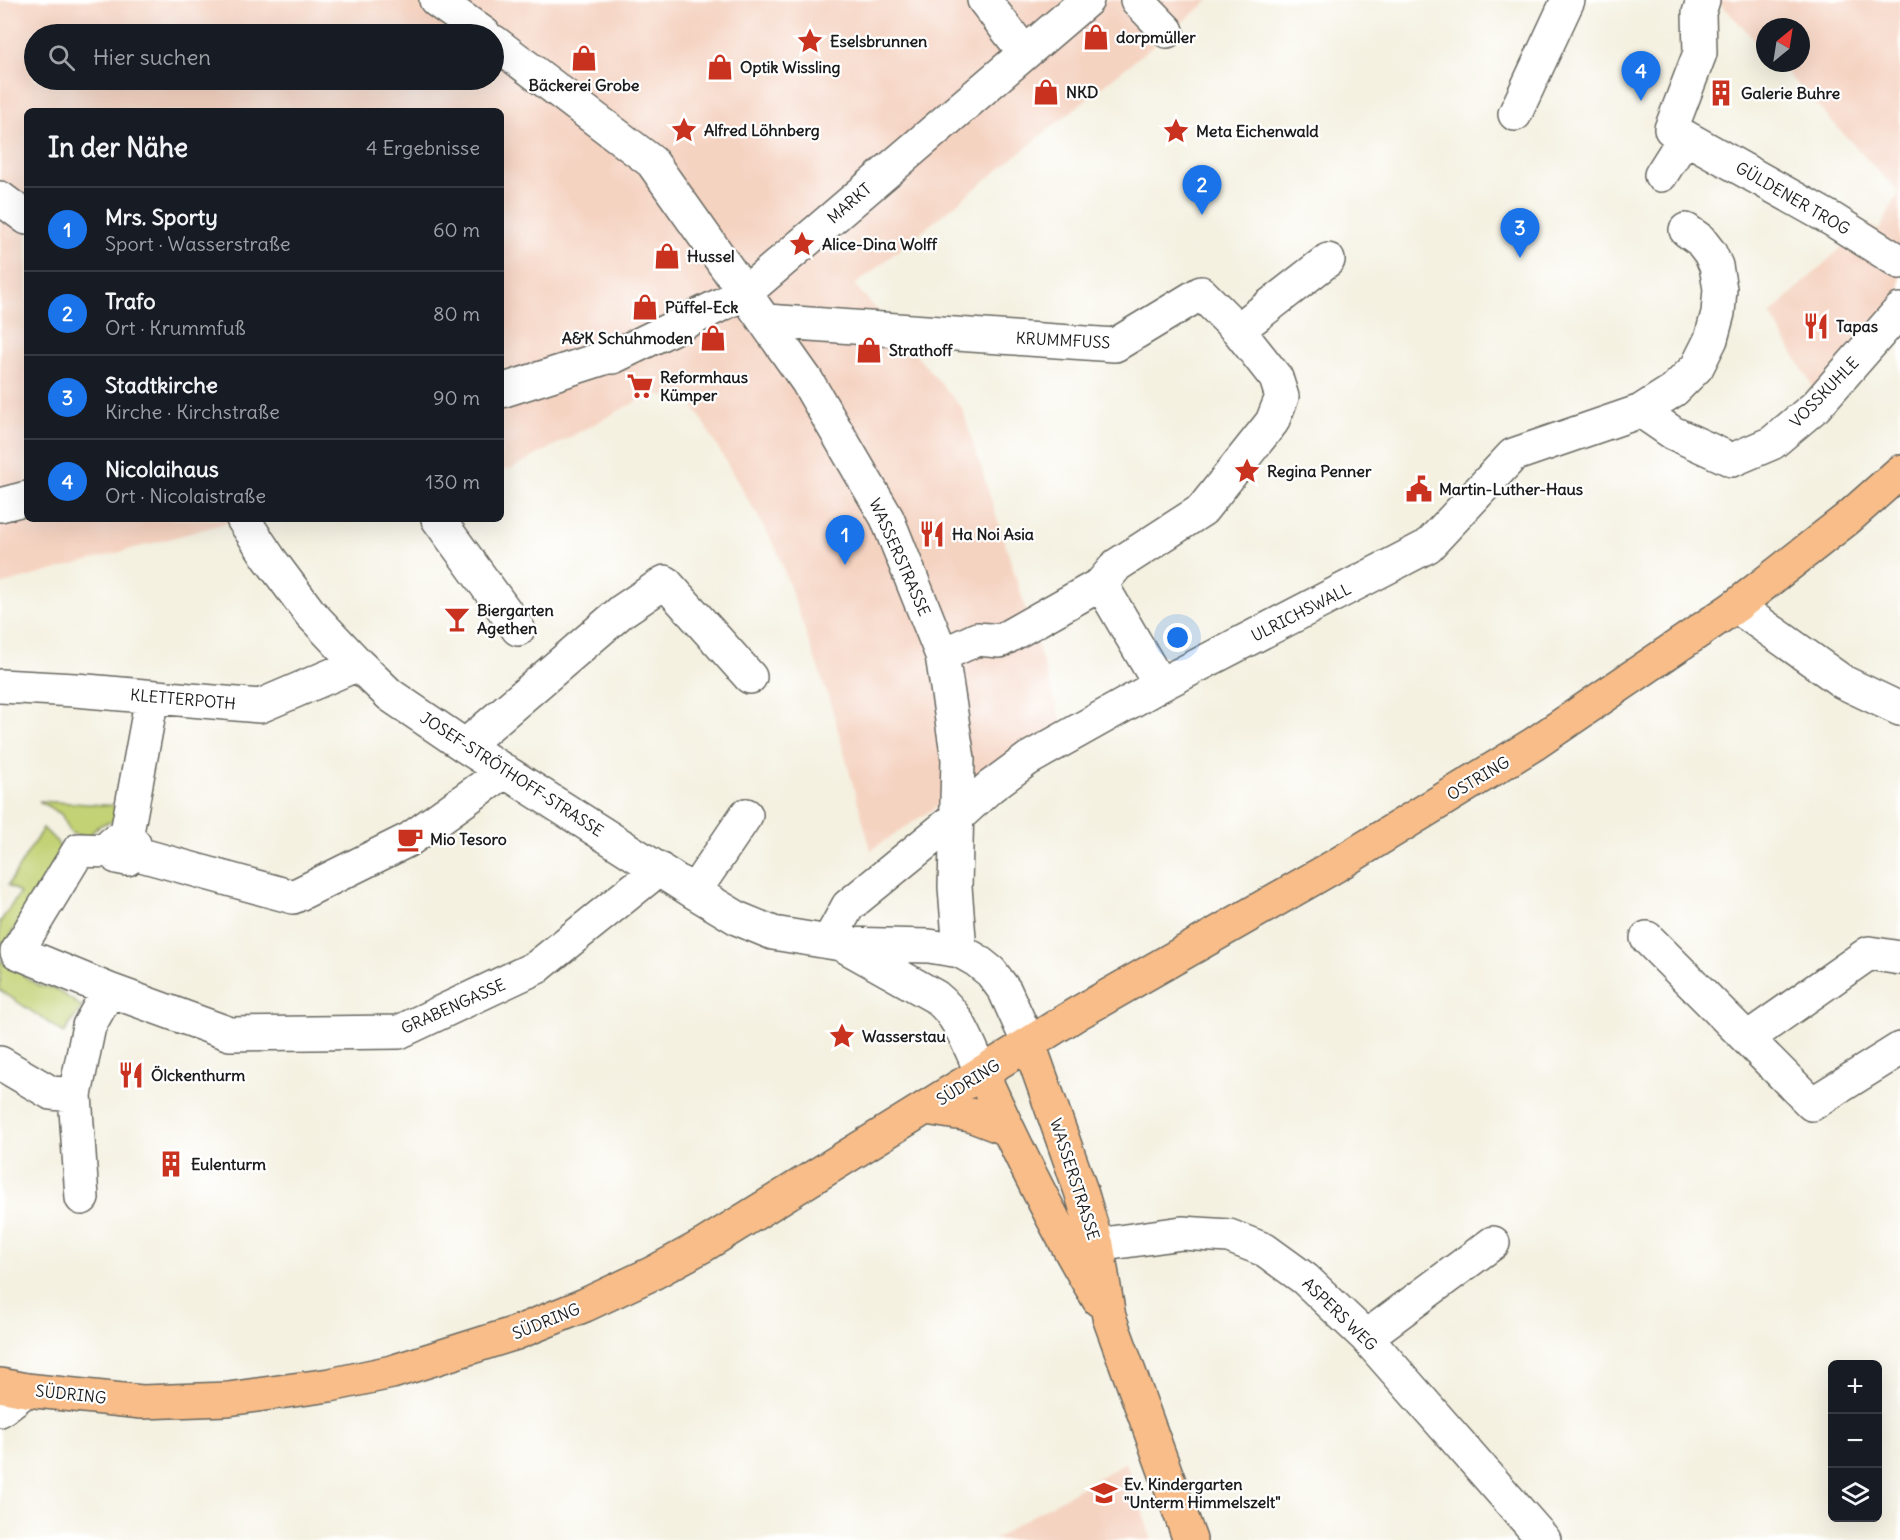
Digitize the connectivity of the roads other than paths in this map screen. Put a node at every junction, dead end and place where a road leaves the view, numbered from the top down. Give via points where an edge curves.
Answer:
1 (436, 0) edge
2 (984, 0) edge
3 (1087, 0) edge
4 (1137, 0) edge
5 (1568, 0) edge
6 (1703, 0) edge
7 (470, 24) edge
8 (1167, 31) dead end
9 (504, 50) edge
10 (1025, 53) junction
11 (1515, 114) dead end
12 (1685, 137) junction
13 (1661, 175) dead end
14 (0, 198) edge
15 (24, 216) edge
16 (1686, 230) dead end
17 (1328, 260) dead end
18 (1900, 262) edge
19 (745, 293) junction
20 (1900, 310) edge
21 (766, 321) junction
22 (1238, 330) junction
23 (504, 390) edge
24 (1641, 411) junction
25 (1900, 472) edge
26 (24, 499) edge
27 (0, 505) edge
28 (245, 522) edge
29 (440, 522) edge
30 (1101, 584) junction
31 (1736, 606) junction
32 (518, 628) dead end
33 (942, 655) junction
34 (358, 664) junction
35 (750, 677) dead end
36 (1160, 685) junction
37 (0, 686) edge
38 (152, 696) junction
39 (1900, 709) edge
40 (465, 746) junction
41 (505, 771) junction
42 (747, 815) dead end
43 (957, 818) junction
44 (124, 847) junction
45 (659, 869) junction
46 (693, 892) junction
47 (1647, 938) dead end
48 (835, 942) junction
49 (8, 947) edge
50 (960, 951) junction
51 (1900, 958) edge
52 (109, 990) junction
53 (1748, 1038) junction
54 (1029, 1044) junction
55 (1900, 1049) edge
56 (0, 1063) edge
57 (982, 1073) junction
58 (75, 1095) junction
59 (926, 1108) junction
60 (1007, 1129) junction
61 (82, 1198) dead end
62 (1064, 1242) junction
63 (1493, 1243) dead end
64 (1097, 1245) junction
65 (1109, 1317) junction
66 (1366, 1337) junction
67 (13, 1387) edge
68 (0, 1410) edge
69 (1190, 1540) edge
70 (1544, 1540) edge

1 - 7 street
2 - 10 street
3 - 10 street, MARKT
4 - 8 street
5 - 11 street
6 - 12 street via 1699,13 1700,53 1671,129
9 - 19 street via 652,162
10 - 19 street, MARKT
12 - 13 street
12 - 18 street, GÜLDENER TROG
14 - 15 street
16 - 24 street, ULRICHSWALL via 1700,240 1716,266 1720,289 1712,339 1697,368 1674,390
17 - 22 street
19 - 21 street, WASSERSTRASSE
19 - 23 street, MARKT via 613,357
20 - 24 street, VOSSKUHLE via 1816,405 1772,443 1732,460 1673,433
21 - 22 street, KRUMMFUSS via 1115,345 1201,293
21 - 33 street, WASSERSTRASSE via 807,381 887,518
22 - 30 street, KRUMMFUSS via 1276,378 1282,397 1272,422 1202,510 1117,565
24 - 36 street, ULRICHSWALL via 1514,455 1428,546
25 - 31 main road, OSTRING
26 - 27 street
28 - 34 street, JOSEF-STRÖTHOFF-STRASSE via 310,613
29 - 32 street
30 - 33 street, KRUMMFUSS via 1000,641 977,639
30 - 36 street
31 - 39 street via 1843,682
31 - 54 main road, OSTRING via 1524,750 1335,866
33 - 43 street, WASSERSTRASSE via 958,759
34 - 38 street, KLETTERPOTH via 260,706
34 - 40 street, JOSEF-STRÖTHOFF-STRASSE via 390,694
35 - 40 street via 665,582 622,611
36 - 43 street, ULRICHSWALL via 1028,759 990,786
37 - 38 street, KLETTERPOTH
38 - 44 street
40 - 41 street, JOSEF-STRÖTHOFF-STRASSE
41 - 44 street via 410,839 293,897
41 - 45 street, JOSEF-STRÖTHOFF-STRASSE
42 - 46 street
43 - 48 street via 848,906
43 - 50 street, WASSERSTRASSE via 955,887
44 - 49 street, GRABENGASSE via 79,850
45 - 46 street, JOSEF-STRÖTHOFF-STRASSE
45 - 52 street, GRABENGASSE via 537,967 399,1032 230,1034
46 - 48 street, JOSEF-STRÖTHOFF-STRASSE via 773,933
47 - 53 street
48 - 50 street, JOSEF-STRÖTHOFF-STRASSE
48 - 57 street, JOSEF-STRÖTHOFF-STRASSE via 946,1005
49 - 52 street, GRABENGASSE
50 - 54 street, JOSEF-STRÖTHOFF-STRASSE via 998,981
51 - 53 street via 1869,953
52 - 58 street via 89,1026
53 - 55 street via 1812,1104
54 - 57 main road, SÜDRING
54 - 64 main road, WASSERSTRASSE
56 - 58 street via 51,1093
57 - 59 main road, SÜDRING
57 - 60 main road, WASSERSTRASSE
58 - 61 street
59 - 60 main road via 970,1115
59 - 67 main road, SÜDRING via 653,1273 516,1333 443,1358 330,1385 228,1399 142,1402
60 - 62 main road, WASSERSTRASSE
62 - 64 street, ASPERS WEG
62 - 65 main road, WASSERSTRASSE
63 - 66 street
64 - 65 main road, WASSERSTRASSE
64 - 66 street, ASPERS WEG via 1182,1233 1229,1236 1266,1250 1305,1279
65 - 69 main road, WASSERSTRASSE
66 - 70 street, ASPERS WEG
67 - 68 street

